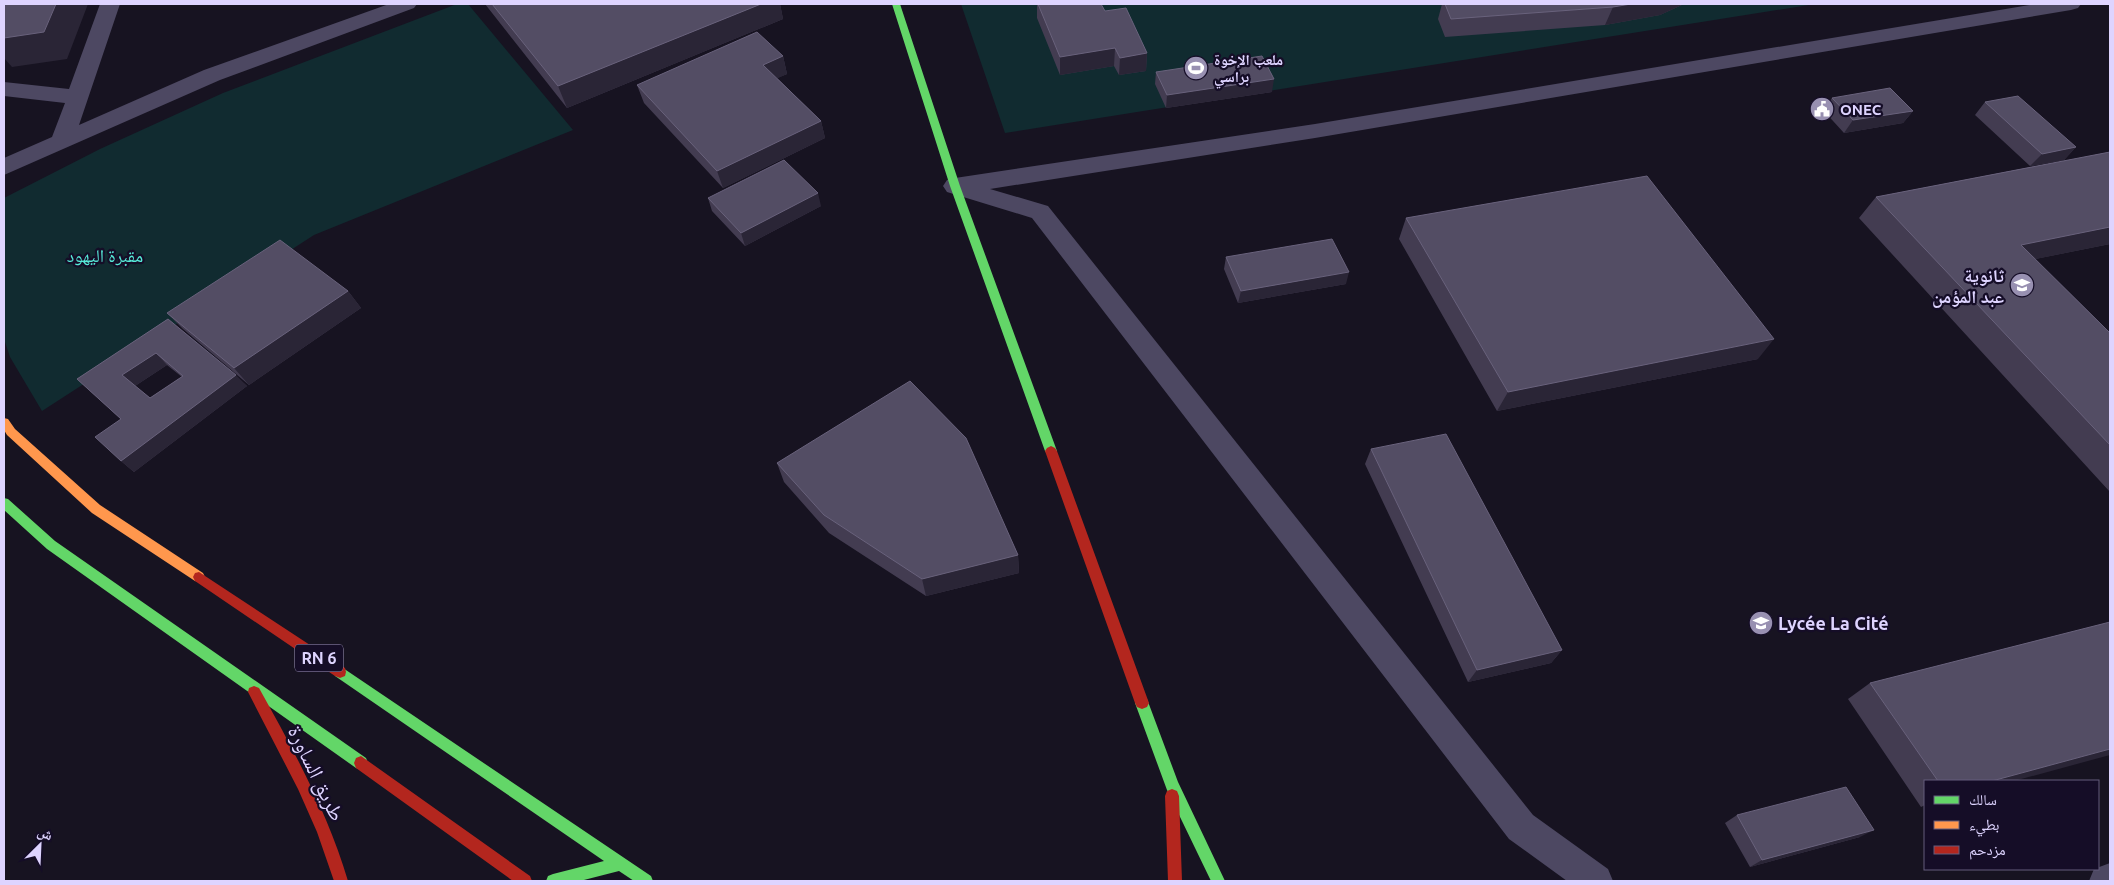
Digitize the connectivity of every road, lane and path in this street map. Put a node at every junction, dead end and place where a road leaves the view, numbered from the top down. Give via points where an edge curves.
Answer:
1 (110, 4) edge
2 (407, 4) edge
3 (896, 4) edge
4 (2071, 4) edge
5 (4, 89) edge
6 (78, 97) junction
7 (62, 141) junction
8 (4, 167) edge
9 (955, 186) junction
10 (4, 422) edge
11 (4, 504) edge
12 (250, 684) junction
13 (1172, 785) junction
14 (620, 864) junction
15 (2110, 880) edge
16 (341, 881) edge
17 (525, 881) edge
18 (553, 881) edge
19 (646, 881) edge
20 (1175, 881) edge
21 (1218, 881) edge
22 (1596, 881) edge
23 (2106, 881) edge

1 - 6 street
2 - 7 street via 212,75
3 - 9 main road
4 - 9 street via 1315,131
5 - 6 street
6 - 7 street
7 - 8 street
9 - 13 main road
9 - 22 street via 1040,212 1521,827
10 - 14 main road, RN 6 via 96,509
11 - 12 main road via 51,545
12 - 16 main road, طريق الساورة via 284,745 331,846
12 - 17 main road
13 - 20 main road
13 - 21 main road
14 - 18 main road
14 - 19 main road, RN 6
15 - 23 street

